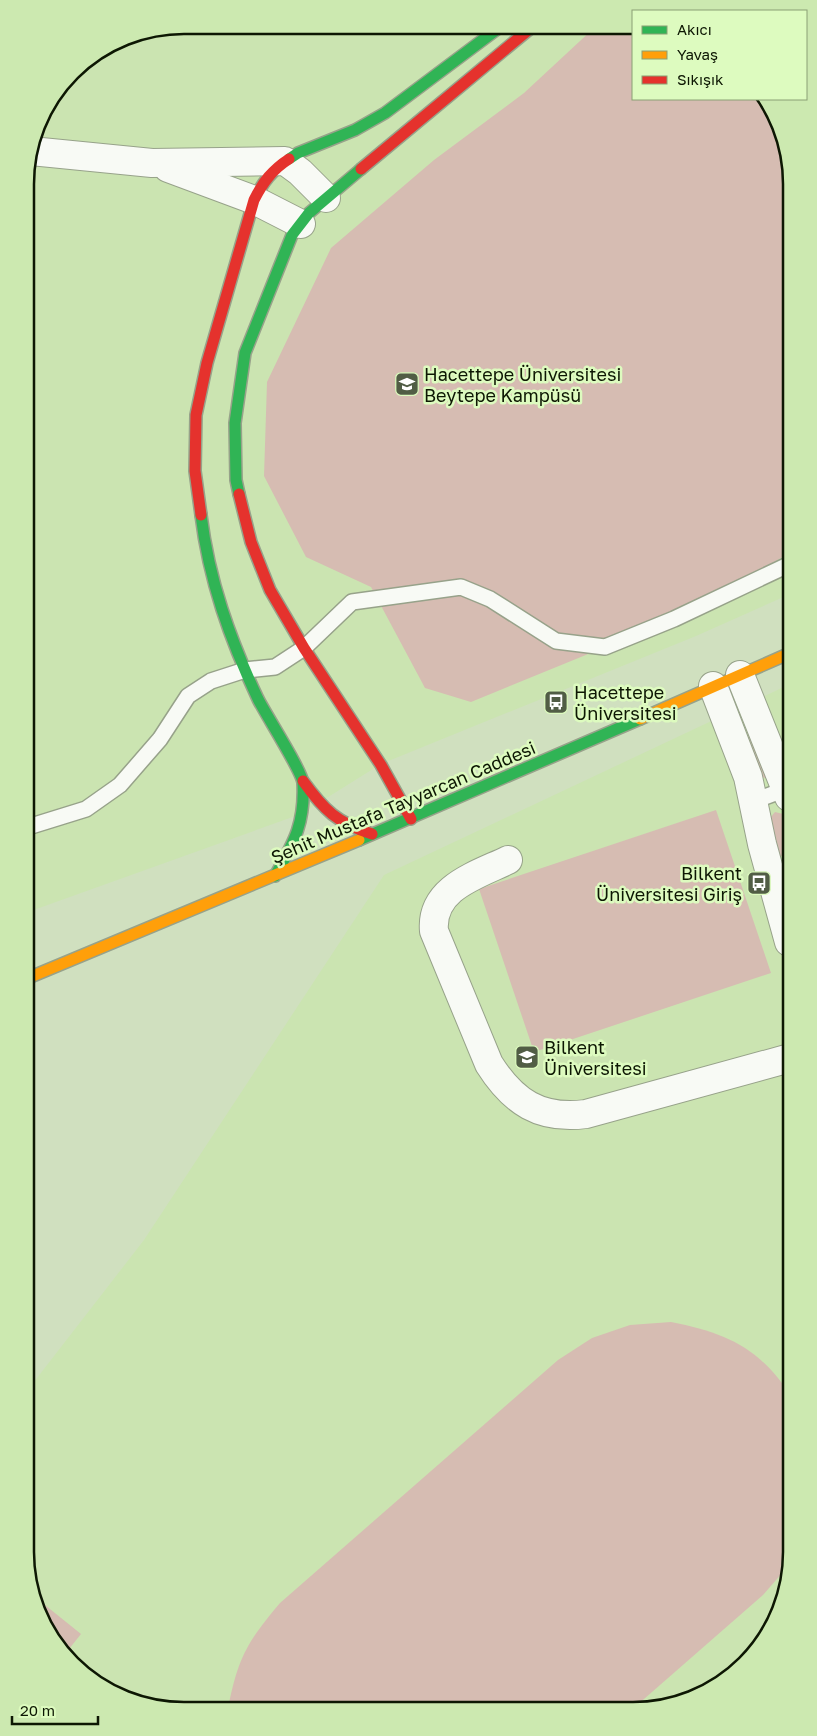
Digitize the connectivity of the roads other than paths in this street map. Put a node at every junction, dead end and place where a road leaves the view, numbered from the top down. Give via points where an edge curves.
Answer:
1 (491, 34) edge
2 (524, 34) edge
3 (38, 152) edge
4 (285, 161) junction
5 (152, 163) junction
6 (326, 198) junction
7 (254, 200) junction
8 (301, 224) junction
9 (783, 567) edge
10 (304, 648) junction
11 (783, 656) edge
12 (245, 670) junction
13 (740, 675) junction
14 (713, 686) junction
15 (783, 777) edge
16 (303, 781) junction
17 (783, 791) edge
18 (754, 801) junction
19 (412, 819) junction
20 (34, 825) edge
21 (372, 834) junction
22 (508, 860) dead end
23 (275, 876) junction
24 (781, 881) edge
25 (783, 896) edge
26 (34, 976) edge
27 (783, 1060) edge

1 - 4 street via 385,113 356,130
2 - 6 street
3 - 5 street
4 - 5 street
4 - 6 street
4 - 7 street via 268,176
5 - 7 street
6 - 8 street
7 - 8 street
7 - 12 street via 207,363 196,415 195,462 206,557 225,621
8 - 10 street via 292,235 245,354 235,424 236,480 251,542 270,590
9 - 10 lane via 674,619 605,647 556,641 490,599 461,587 352,602
10 - 12 lane via 275,667
10 - 19 street
11 - 13 street, Şehit Mustafa Tayyarcan Caddesi
12 - 16 street
12 - 20 lane via 211,681 188,696 160,740 120,785 86,809
13 - 14 street, Şehit Mustafa Tayyarcan Caddesi
13 - 15 street
14 - 18 street via 744,764
14 - 19 street, Şehit Mustafa Tayyarcan Caddesi
16 - 21 street via 334,819
16 - 23 street via 300,827
17 - 18 lane
18 - 24 street
19 - 21 street, Şehit Mustafa Tayyarcan Caddesi
21 - 23 street, Şehit Mustafa Tayyarcan Caddesi
22 - 27 street via 451,889 435,910 434,931 488,1064 500,1082 534,1108 564,1117 586,1114
23 - 26 street, Şehit Mustafa Tayyarcan Caddesi
24 - 25 street

